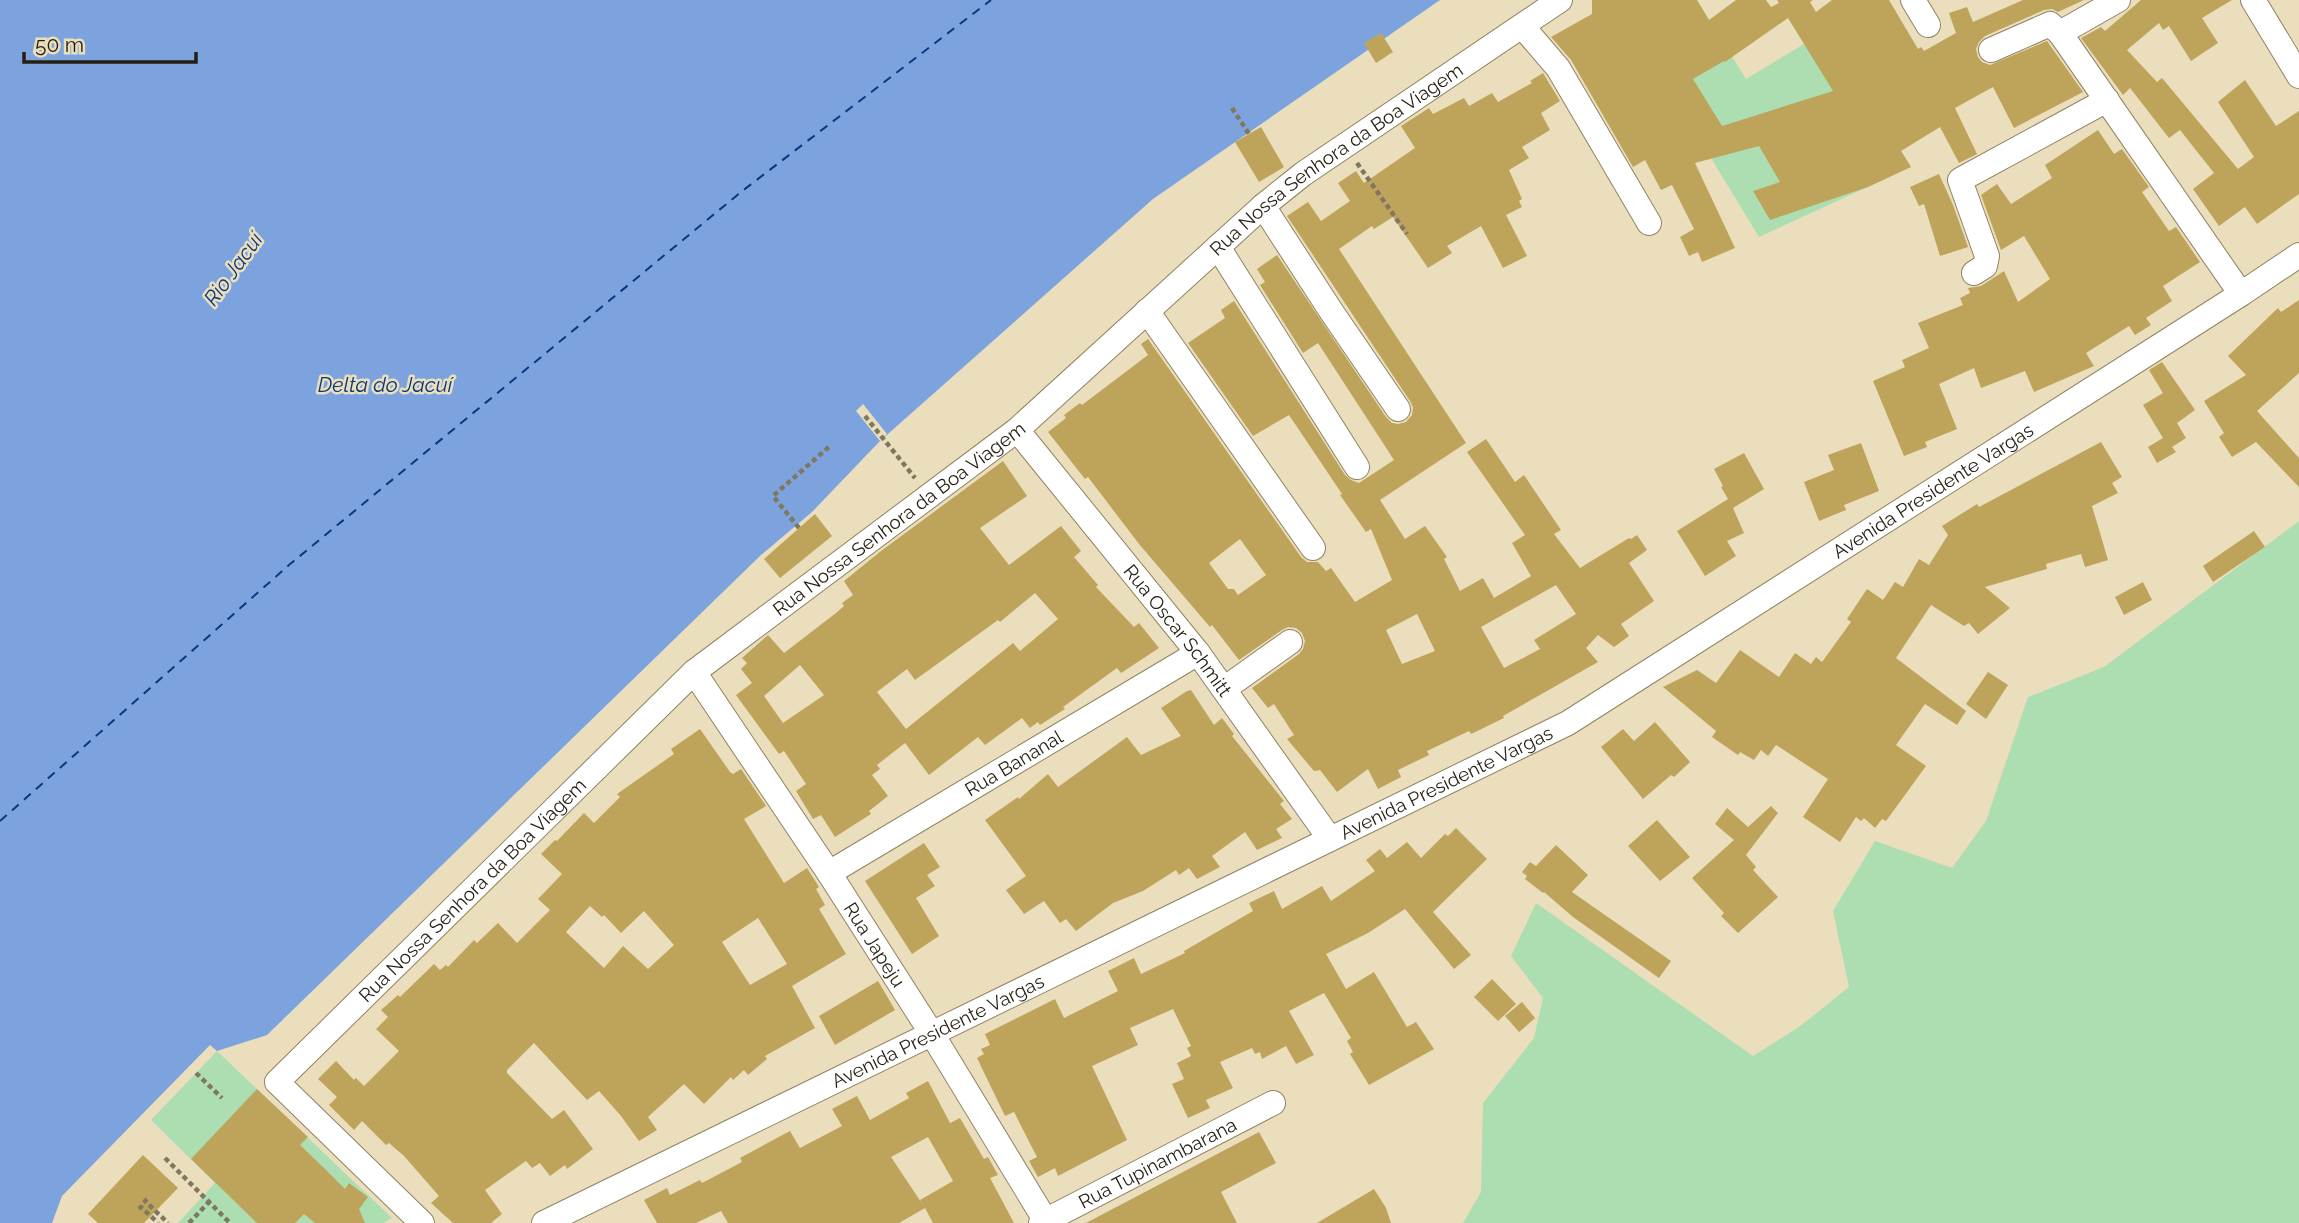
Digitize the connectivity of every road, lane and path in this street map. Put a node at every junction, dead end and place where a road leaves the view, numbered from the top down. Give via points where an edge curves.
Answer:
1 (1560, 0) edge
2 (1913, 0) edge
3 (2118, 0) edge
4 (2253, 0) edge
5 (1928, 25) dead end
6 (1522, 26) junction
7 (2060, 33) junction
8 (1990, 50) dead end
9 (2299, 76) edge
10 (2107, 100) junction
11 (1232, 108) dead end
12 (1249, 134) dead end
13 (1345, 147) junction
14 (1263, 206) junction
15 (1649, 223) dead end
16 (1407, 234) dead end
17 (1218, 247) junction
18 (2299, 255) edge
19 (1974, 273) dead end
20 (2241, 294) junction
21 (1147, 311) junction
22 (1398, 409) dead end
23 (865, 415) dead end
24 (1017, 430) junction
25 (830, 446) dead end
26 (1357, 467) dead end
27 (929, 495) junction
28 (799, 528) dead end
29 (1313, 548) dead end
30 (1290, 642) dead end
31 (1198, 653) junction
32 (694, 672) junction
33 (1224, 690) junction
34 (1331, 839) junction
35 (829, 873) junction
36 (932, 1034) junction
37 (196, 1073) dead end
38 (222, 1098) dead end
39 (1273, 1103) dead end
40 (165, 1158) dead end
41 (147, 1199) dead end
42 (209, 1202) junction
43 (139, 1209) dead end
44 (1044, 1222) edge
45 (158, 1223) edge
46 (167, 1223) edge
47 (189, 1223) edge
48 (230, 1223) edge
49 (422, 1223) edge
50 (544, 1223) edge

1 - 6 street, Rua Nossa Senhora da Boa Viagem
2 - 5 street
3 - 7 street
4 - 9 street
6 - 13 street, Rua Nossa Senhora da Boa Viagem
6 - 15 street via 1558,68
7 - 8 street via 2049,24
7 - 10 street
10 - 19 street via 1960,180 1987,256 1985,266
10 - 20 street
11 - 12 path
13 - 14 street, Rua Nossa Senhora da Boa Viagem
13 - 16 path
14 - 17 street, Rua Nossa Senhora da Boa Viagem
14 - 22 street
17 - 21 street, Rua Nossa Senhora da Boa Viagem
17 - 26 street
18 - 20 street, Avenida Presidente Vargas
20 - 34 street, Avenida Presidente Vargas via 1568,723
21 - 24 street, Rua Nossa Senhora da Boa Viagem
21 - 29 street
23 - 27 path
24 - 27 street, Rua Nossa Senhora da Boa Viagem
24 - 31 street, Rua Oscar Schmitt
25 - 28 path via 773,496
27 - 32 street, Rua Nossa Senhora da Boa Viagem
30 - 33 street
31 - 33 street, Rua Oscar Schmitt
31 - 35 street, Rua Bananal
32 - 35 street, Rua Japeju
32 - 49 street, Rua Nossa Senhora da Boa Viagem via 277,1082
33 - 34 street, Rua Oscar Schmitt
34 - 36 street, Avenida Presidente Vargas
35 - 36 street, Rua Japeju
36 - 44 street, Rua Japeju
36 - 50 street, Avenida Presidente Vargas
37 - 38 path
39 - 44 street, Rua Tupinambarana
40 - 42 path
41 - 46 path
42 - 47 path
42 - 48 path
43 - 45 path

